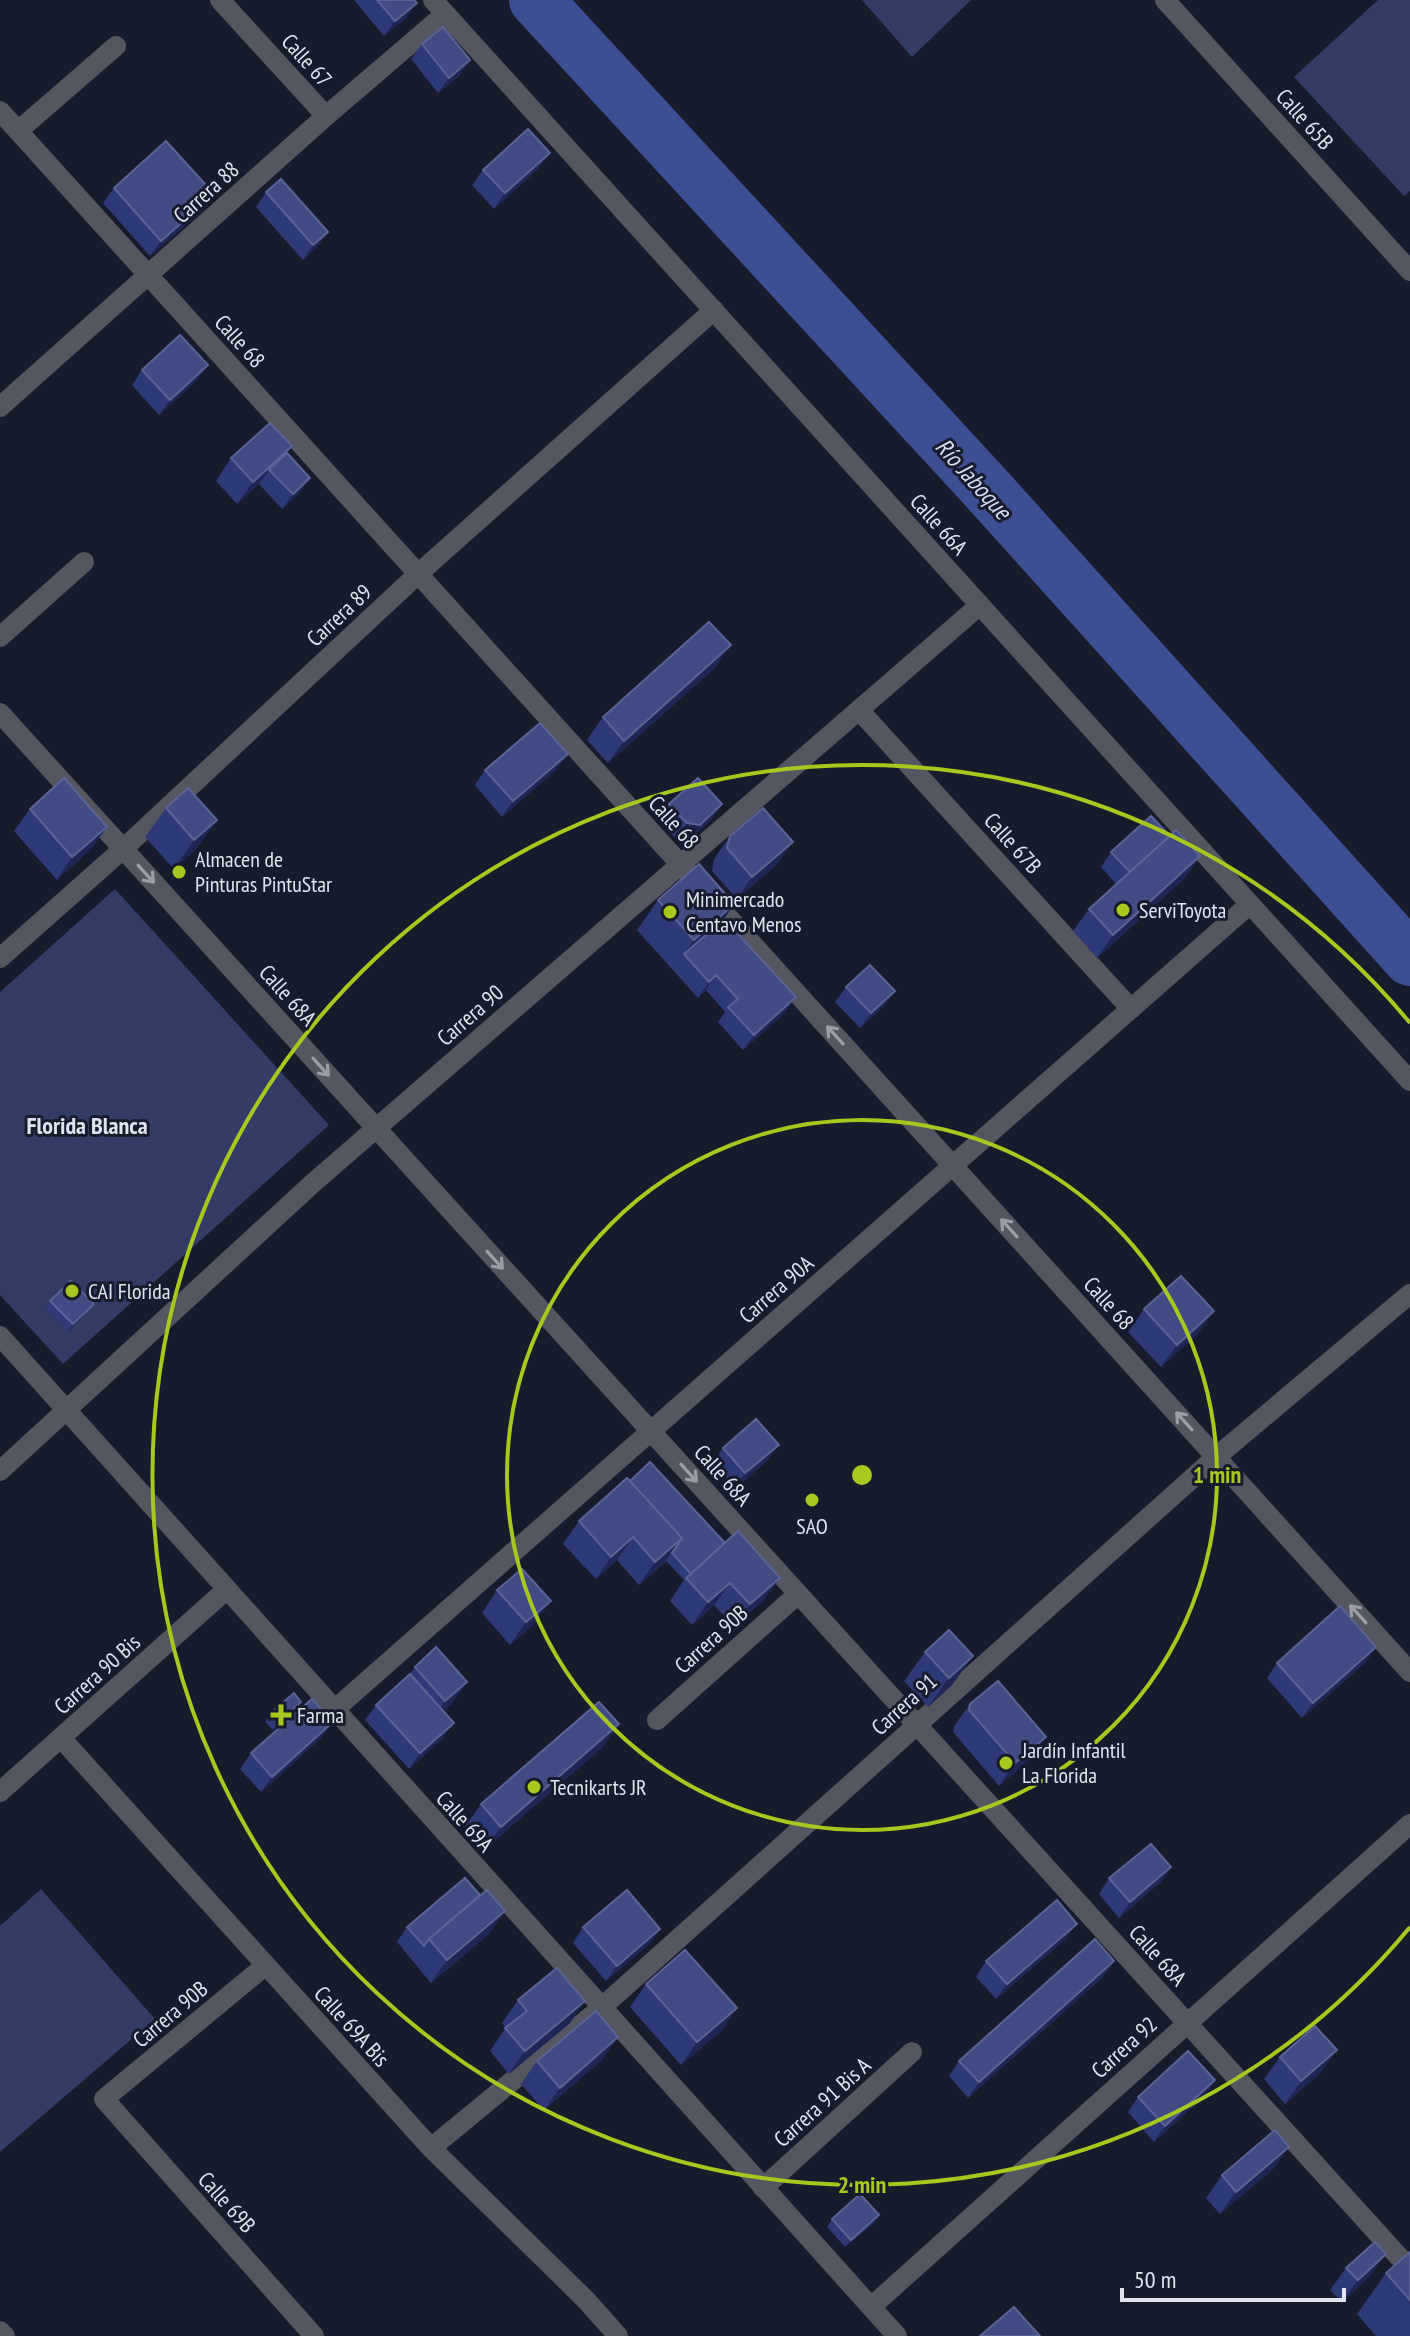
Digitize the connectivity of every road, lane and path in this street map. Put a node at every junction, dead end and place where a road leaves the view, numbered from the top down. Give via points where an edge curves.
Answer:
1 (220, 0) edge
2 (1165, 0) edge
3 (439, 7) edge
4 (116, 46) dead end
5 (0, 111) edge
6 (326, 116) junction
7 (18, 131) junction
8 (1410, 271) edge
9 (149, 276) junction
10 (714, 310) junction
11 (0, 407) edge
12 (84, 562) dead end
13 (418, 574) junction
14 (980, 605) junction
15 (0, 637) edge
16 (859, 710) junction
17 (0, 713) edge
18 (123, 849) junction
19 (680, 865) junction
20 (1250, 904) junction
21 (0, 958) edge
22 (1131, 1009) junction
23 (1410, 1081) edge
24 (376, 1128) junction
25 (953, 1165) junction
26 (1410, 1294) edge
27 (0, 1336) edge
28 (65, 1411) junction
29 (650, 1431) junction
30 (1216, 1457) junction
31 (0, 1471) edge
32 (226, 1590) junction
33 (798, 1594) junction
34 (1410, 1672) edge
35 (334, 1710) junction
36 (657, 1720) dead end
37 (917, 1725) junction
38 (61, 1738) junction
39 (0, 1792) edge
40 (1410, 1824) edge
41 (266, 1965) junction
42 (601, 2008) junction
43 (1187, 2023) junction
44 (912, 2052) dead end
45 (104, 2099) joint
46 (431, 2148) junction
47 (763, 2188) junction
48 (1410, 2269) edge
49 (871, 2307) junction
50 (0, 2331) edge
51 (5, 2336) edge
52 (314, 2336) edge
53 (618, 2336) edge
54 (897, 2336) edge

1 - 6 street, Calle 67
2 - 8 street, Calle 65B
3 - 6 street, Carrera 88
3 - 10 street, Calle 66A
4 - 7 street
5 - 7 street, Calle 68
6 - 9 street, Carrera 88
7 - 9 street, Calle 68
9 - 11 street, Carrera 88
9 - 13 street, Calle 68
10 - 13 street, Carrera 89
10 - 14 street, Calle 66A
12 - 15 street
13 - 18 street, Carrera 89
13 - 19 street, Calle 68
14 - 16 street, Carrera 90
14 - 20 street, Calle 66A
16 - 19 street, Carrera 90
16 - 22 street, Calle 67B
17 - 18 street, Calle 68A
18 - 21 street, Carrera 89
18 -> 24 street, Calle 68A
19 - 24 street, Carrera 90
25 -> 19 street, Calle 68
20 - 22 street, Carrera 90A
20 - 23 street, Calle 66A
22 - 25 street, Carrera 90A
24 - 28 street, Carrera 90
24 -> 29 street, Calle 68A
25 - 29 street, Carrera 90A
30 -> 25 street, Calle 68
26 - 30 street, Carrera 91
27 - 28 street, Calle 69A
28 - 31 street, Carrera 90
28 - 32 street, Calle 69A
29 -> 33 street, Calle 68A
29 - 35 street, Carrera 90A
34 -> 30 street, Calle 68
30 - 37 street, Carrera 91
32 - 35 street, Calle 69A
32 - 38 street, Carrera 90 Bis
33 - 36 street, Carrera 90B
33 - 37 street, Calle 68A
35 - 42 street, Calle 69A
37 - 42 street, Carrera 91
37 - 43 street, Calle 68A
38 - 39 street, Carrera 90 Bis
38 - 41 street, Calle 69A Bis
40 - 43 street, Carrera 92
41 - 45 street, Carrera 90B
41 - 46 street, Calle 69A Bis
42 - 46 street, Carrera 91
42 - 47 street, Calle 69A
43 - 48 street, Calle 68A
43 - 49 street, Carrera 92
44 - 47 street, Carrera 91 Bis A
45 - 52 street, Calle 69B
46 - 53 street, Calle 69A Bis
47 - 49 street, Calle 69A
49 - 54 street, Calle 69A
50 - 51 street

